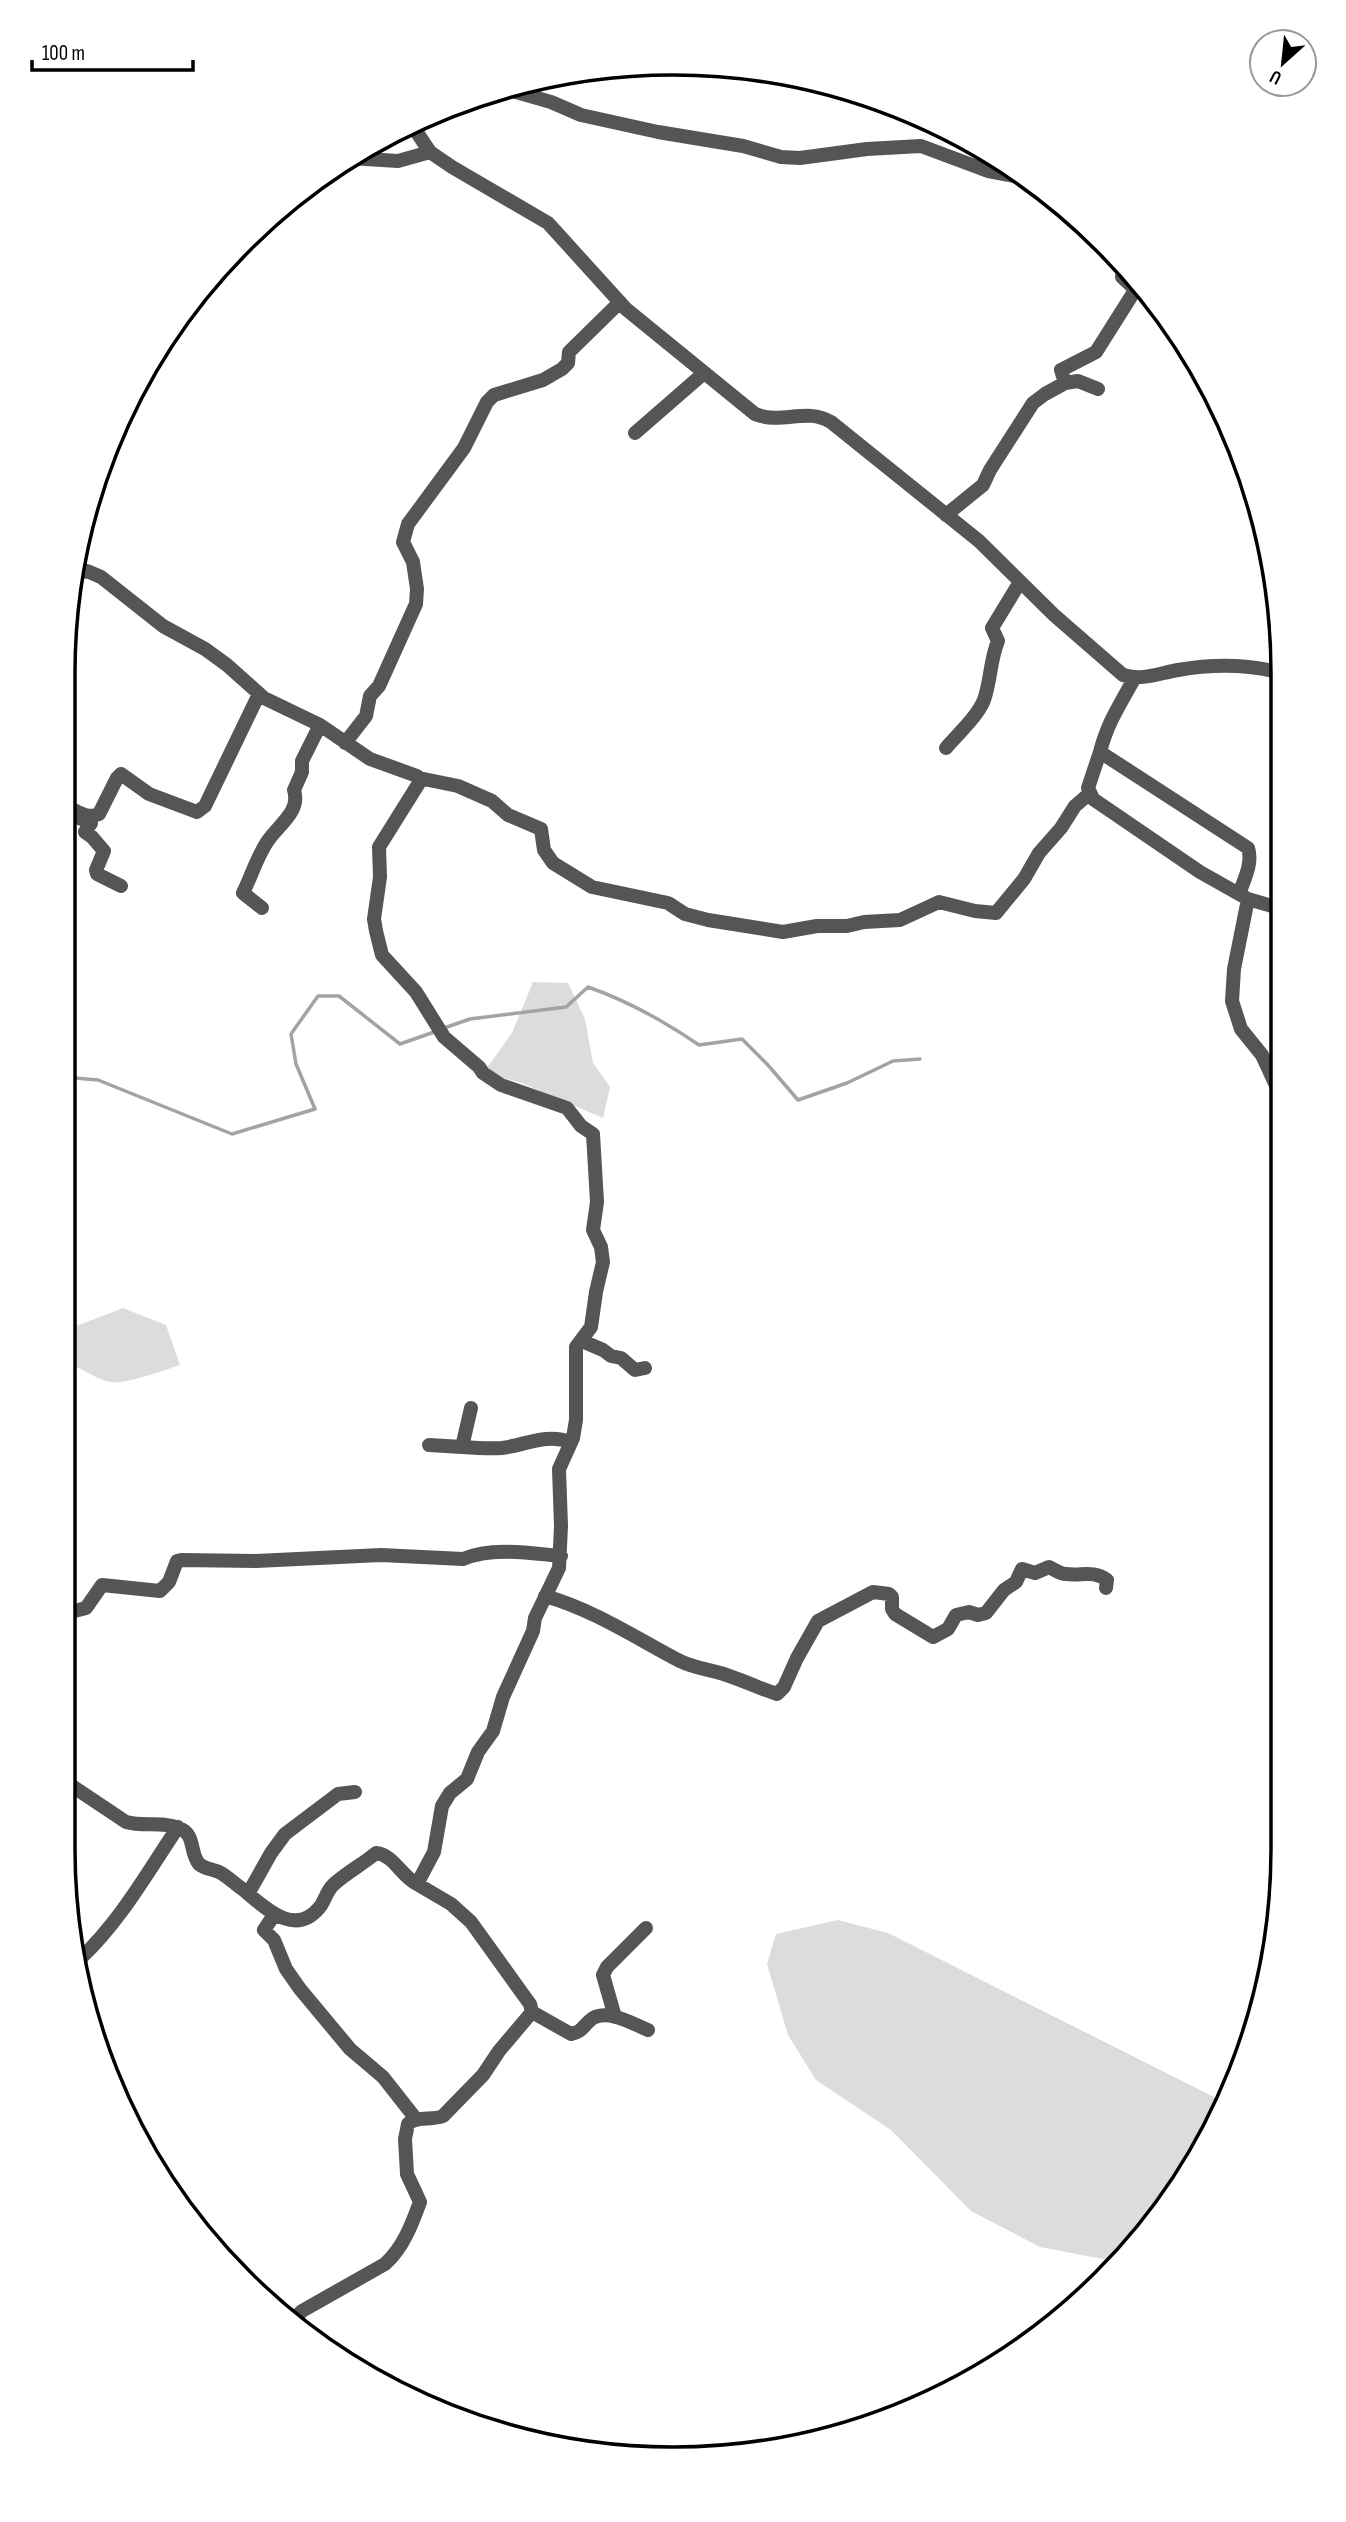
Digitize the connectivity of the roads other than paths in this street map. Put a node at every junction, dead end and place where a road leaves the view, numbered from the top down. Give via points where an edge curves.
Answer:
1 (524, 94) edge
2 (417, 133) edge
3 (430, 152) junction
4 (368, 159) edge
5 (1001, 173) edge
6 (1133, 292) edge
7 (620, 302) junction
8 (704, 373) junction
9 (1065, 383) junction
10 (1098, 389) dead end
11 (635, 433) dead end
12 (946, 516) junction
13 (84, 571) edge
14 (1020, 582) junction
15 (1271, 671) edge
16 (1134, 679) junction
17 (259, 694) junction
18 (320, 725) junction
19 (345, 743) junction
20 (946, 748) dead end
21 (1101, 752) junction
22 (419, 778) junction
23 (1089, 794) junction
24 (75, 810) edge
25 (75, 816) edge
26 (121, 886) dead end
27 (1244, 897) junction
28 (1271, 905) edge
29 (262, 908) dead end
30 (1271, 1075) edge
31 (582, 1341) junction
32 (645, 1368) dead end
33 (471, 1408) dead end
34 (570, 1442) junction
35 (429, 1445) dead end
36 (462, 1447) junction
37 (561, 1556) junction
38 (1106, 1588) dead end
39 (545, 1596) junction
40 (75, 1611) edge
41 (75, 1788) edge
42 (355, 1793) dead end
43 (178, 1827) junction
44 (417, 1884) junction
45 (248, 1894) junction
46 (274, 1915) junction
47 (646, 1928) dead end
48 (85, 1954) edge
49 (532, 2012) junction
50 (615, 2017) junction
51 (648, 2030) dead end
52 (416, 2119) junction
53 (299, 2314) edge

1 - 5 street via 581,115 781,157 921,146
2 - 3 street
3 - 4 street via 398,161
3 - 7 street via 548,223
6 - 9 street via 1096,352 1061,370
7 - 8 street
7 - 19 street via 569,352 562,369 486,402 459,456 408,524 403,542 413,562 416,604 379,686 370,696 366,716
8 - 11 street
8 - 12 street via 767,419 812,415 831,422
9 - 10 street via 1078,381
9 - 12 street via 1033,403 983,485
12 - 14 street
13 - 17 street via 101,577 163,626 227,664
14 - 16 street via 1115,669
14 - 20 street via 992,628 998,641 983,703
15 - 16 street via 1230,665
16 - 21 street via 1114,710
17 - 18 street
17 - 24 street via 205,806 197,812 149,794 121,774 99,814 94,817
18 - 19 street
18 - 29 street via 302,761 293,807 268,840 243,893
19 - 22 street via 370,759
21 - 23 street
21 - 27 street via 1245,844 1250,854
22 - 23 street via 446,782 481,796 508,815 541,829 544,850 553,863 598,890 668,903 708,920 783,932 900,920 939,902 996,913 1075,806
22 - 31 street via 379,847 374,919 379,947 416,992 444,1037 483,1073 517,1092 567,1108 593,1134 597,1202 593,1230 603,1262 591,1327
23 - 27 street via 1200,872
25 - 26 street via 91,823 85,832 104,851 97,874
27 - 28 street
27 - 30 street via 1232,1001 1241,1029
31 - 32 street via 621,1358 635,1370
31 - 34 street via 576,1347 576,1420
33 - 36 street
34 - 36 street via 546,1438 500,1448
34 - 37 street via 559,1469
35 - 36 street
37 - 39 street
37 - 40 street via 517,1552 463,1559 381,1555 181,1560 160,1591 102,1585 86,1608
38 - 39 street via 1107,1580 1099,1575 1064,1575 1049,1567 1035,1573 1022,1569 985,1613 956,1615 948,1629 933,1637 895,1614 889,1594 873,1592 818,1621 777,1694 684,1663 583,1610
39 - 44 street via 493,1731 467,1779 442,1805 434,1852
41 - 43 street via 126,1822
42 - 45 street via 338,1794 285,1834
43 - 45 street via 190,1836 201,1866 221,1873
43 - 48 street via 130,1902
44 - 46 street via 388,1857 376,1853 332,1886 315,1912 290,1921
44 - 49 street via 471,1922
45 - 46 street
46 - 52 street via 264,1930 274,1940 291,1977
47 - 50 street via 603,1975
49 - 50 street via 571,2034 599,2016
49 - 52 street via 483,2076 443,2116
50 - 51 street
52 - 53 street via 408,2124 405,2139 407,2174 420,2202 400,2245 385,2264

